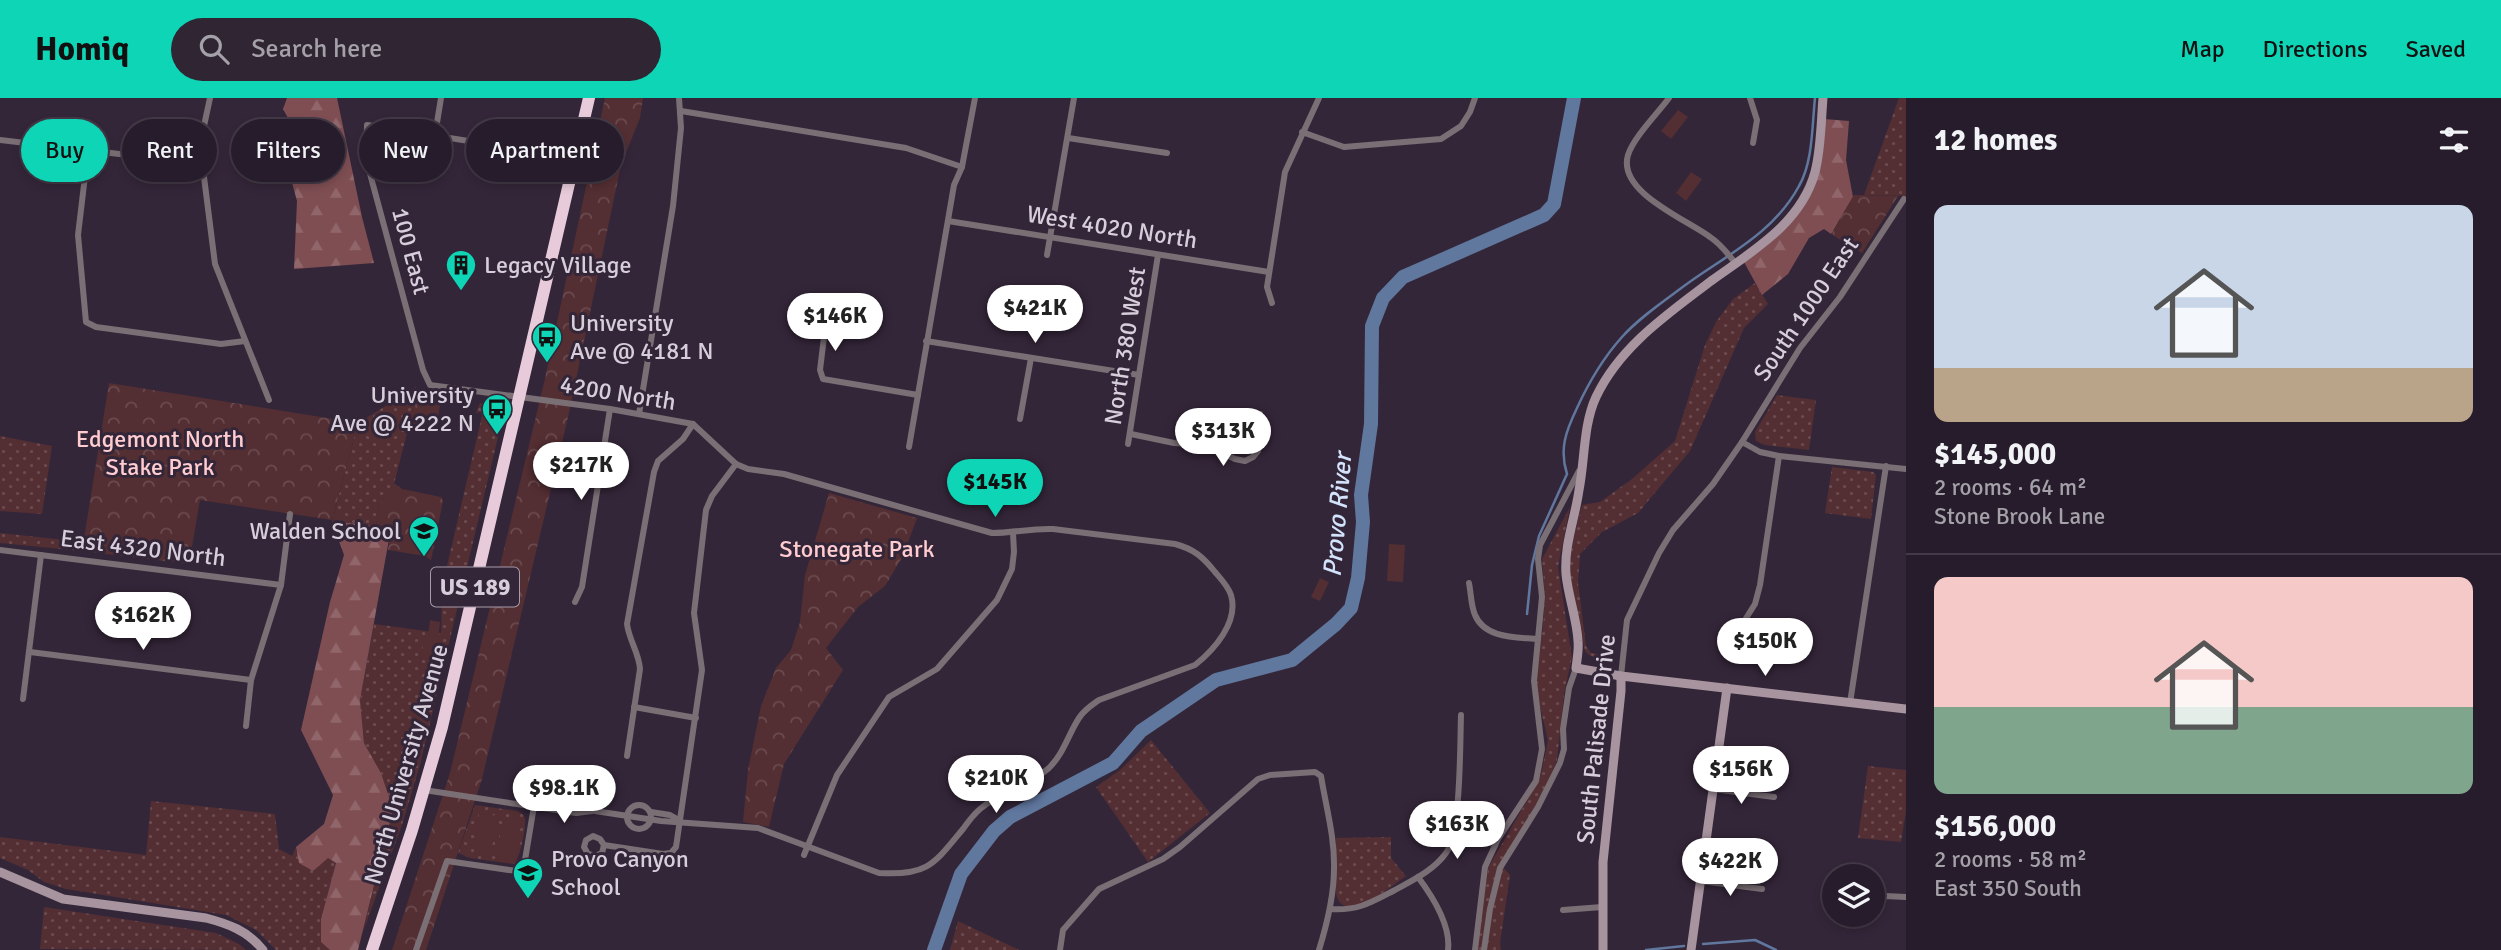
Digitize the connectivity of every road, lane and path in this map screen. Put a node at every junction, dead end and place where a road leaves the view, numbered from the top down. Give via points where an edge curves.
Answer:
1 (210, 98) edge
2 (441, 98) edge
3 (589, 98) edge
4 (679, 98) edge
5 (975, 98) edge
6 (1074, 98) edge
7 (1319, 98) edge
8 (1475, 98) edge
9 (1669, 98) edge
10 (1750, 98) edge
11 (1823, 98) edge
12 (681, 111) junction
13 (205, 119) edge
14 (438, 119) edge
15 (585, 119) edge
16 (1302, 132) junction
17 (1068, 138) junction
18 (0, 140) edge
19 (21, 143) edge
20 (1753, 143) dead end
21 (1167, 153) dead end
22 (962, 167) junction
23 (85, 182) edge
24 (205, 182) edge
25 (372, 182) edge
26 (571, 182) edge
27 (1904, 199) dead end
28 (948, 221) junction
29 (1050, 237) junction
30 (1047, 255) dead end
31 (1158, 255) junction
32 (1736, 264) junction
33 (1269, 272) junction
34 (1272, 303) dead end
35 (825, 329) dead end
36 (246, 341) junction
37 (926, 341) junction
38 (1031, 358) junction
39 (1139, 375) junction
40 (430, 385) joint
41 (918, 396) junction
42 (520, 397) junction
43 (269, 400) dead end
44 (610, 409) junction
45 (639, 414) junction
46 (1260, 414) dead end
47 (1020, 419) dead end
48 (693, 424) junction
49 (1131, 434) junction
50 (1742, 442) junction
51 (1128, 444) dead end
52 (909, 447) dead end
53 (1779, 456) junction
54 (736, 464) junction
55 (1582, 466) junction
56 (1886, 466) junction
57 (1906, 469) edge
58 (290, 514) dead end
59 (1013, 533) junction
60 (0, 550) edge
61 (41, 555) junction
62 (1469, 583) dead end
63 (281, 585) junction
64 (575, 602) dead end
65 (1743, 623) dead end
66 (1538, 639) junction
67 (30, 652) junction
68 (1576, 668) junction
69 (1620, 676) junction
70 (251, 680) junction
71 (1727, 688) junction
72 (23, 699) dead end
73 (1850, 703) junction
74 (634, 707) junction
75 (1906, 709) edge
76 (1461, 715) dead end
77 (696, 718) junction
78 (246, 726) dead end
79 (627, 756) dead end
80 (1713, 789) junction
81 (424, 790) junction
82 (1774, 797) dead end
83 (534, 806) junction
84 (628, 816) junction
85 (650, 816) junction
86 (681, 821) junction
87 (604, 845) dead end
88 (808, 845) junction
89 (804, 855) dead end
90 (0, 872) edge
91 (1419, 877) junction
92 (1701, 881) junction
93 (1762, 889) dead end
94 (1885, 896) edge
95 (1906, 897) edge
96 (1602, 907) junction
97 (1329, 909) junction
98 (1563, 910) dead end
99 (263, 950) edge
100 (372, 950) edge
101 (415, 950) edge
102 (1060, 950) edge
103 (1318, 950) edge
104 (1448, 950) edge
105 (1475, 950) edge
106 (1484, 950) edge
107 (1603, 950) edge
108 (1692, 950) edge

1 - 13 street
2 - 14 street
3 - 15 highway, North University Avenue / US 189
4 - 12 street
5 - 22 street
6 - 17 street
7 - 16 street
8 - 16 street via 1461,126 1441,139 1349,148
9 - 32 street via 1632,145 1627,160 1630,178 1640,191 1712,238
10 - 20 street via 1757,120
11 - 32 street via 1815,172 1807,190 1787,220
12 - 22 street via 900,147
12 - 45 street via 673,206
16 - 33 street via 1285,172
17 - 21 street
17 - 29 street
18 - 19 street
22 - 28 street
23 - 36 street via 79,235 86,322 221,344
24 - 36 street via 215,264
25 - 40 street, 100 East
26 - 42 highway, North University Avenue / US 189
27 - 50 street, South 1000 East via 1840,297 1800,348
28 - 29 street, West 4020 North
28 - 37 street
29 - 30 street
29 - 31 street, West 4020 North
31 - 33 street, West 4020 North
31 - 39 street, North 380 West
32 - 55 street via 1665,317 1620,359 1595,400
33 - 34 street via 1267,291
35 - 41 street via 823,379
36 - 43 street
37 - 38 street
37 - 41 street
38 - 39 street
38 - 47 street
39 - 49 street, North 380 West
40 - 42 street, 4200 North
41 - 52 street
42 - 44 street, 4200 North
42 - 81 highway, North University Avenue / US 189
44 - 45 street, 4200 North
44 - 64 street via 582,587
45 - 48 street, 4200 North
46 - 49 street via 1258,451 1245,461 1207,445
48 - 54 street, 4200 North
48 - 74 street via 656,466 627,624 640,669
49 - 51 street, North 380 West
50 - 53 street
50 - 69 street, South Palisade Drive via 1659,553 1627,620
53 - 56 street
53 - 65 street via 1760,585
54 - 59 street via 992,533
54 - 77 street via 706,510 694,613 702,670
55 - 66 street via 1540,545
55 - 68 street via 1565,552 1578,642
56 - 57 street
56 - 73 street
58 - 63 street
59 - 88 street via 1012,569 997,600 937,669 889,697 837,775
59 - 88 street via 1053,529 1189,548 1203,556 1226,584 1231,596 1230,621 1208,655 1195,665 1088,707 1049,768 979,810 935,863 918,871 879,873
60 - 61 street, East 4320 North
61 - 63 street, East 4320 North
61 - 67 street
62 - 66 street via 1472,608 1482,626 1497,635
63 - 70 street
66 - 105 street via 1534,681 1542,749 1536,781 1485,867
67 - 70 street
67 - 72 street
68 - 69 street
68 - 106 street via 1569,688 1560,763 1500,869
69 - 71 street
69 - 96 street, South Palisade Drive
70 - 78 street
71 - 73 street
71 - 80 street
73 - 75 street
74 - 77 street
74 - 79 street
76 - 91 street via 1453,841 1440,860
77 - 86 street
80 - 82 street
80 - 92 street
81 - 83 street
81 - 100 highway, North University Avenue / US 189
83 - 84 street
83 - 101 street via 523,872 446,861
84 - 85 street
84 - 85 street via 634,805 647,807
84 - 85 street via 631,828 643,830
85 - 86 street
86 - 87 street via 671,853
86 - 88 street via 758,828
88 - 89 street
90 - 99 street via 63,899 226,923
91 - 97 street via 1358,909
91 - 104 street via 1446,923
92 - 93 street
92 - 108 street
94 - 95 street
96 - 98 street
96 - 107 street, South Palisade Drive
97 - 102 street via 1334,867 1321,776 1293,772 1258,779 1163,859 1099,889 1063,930
97 - 103 street

